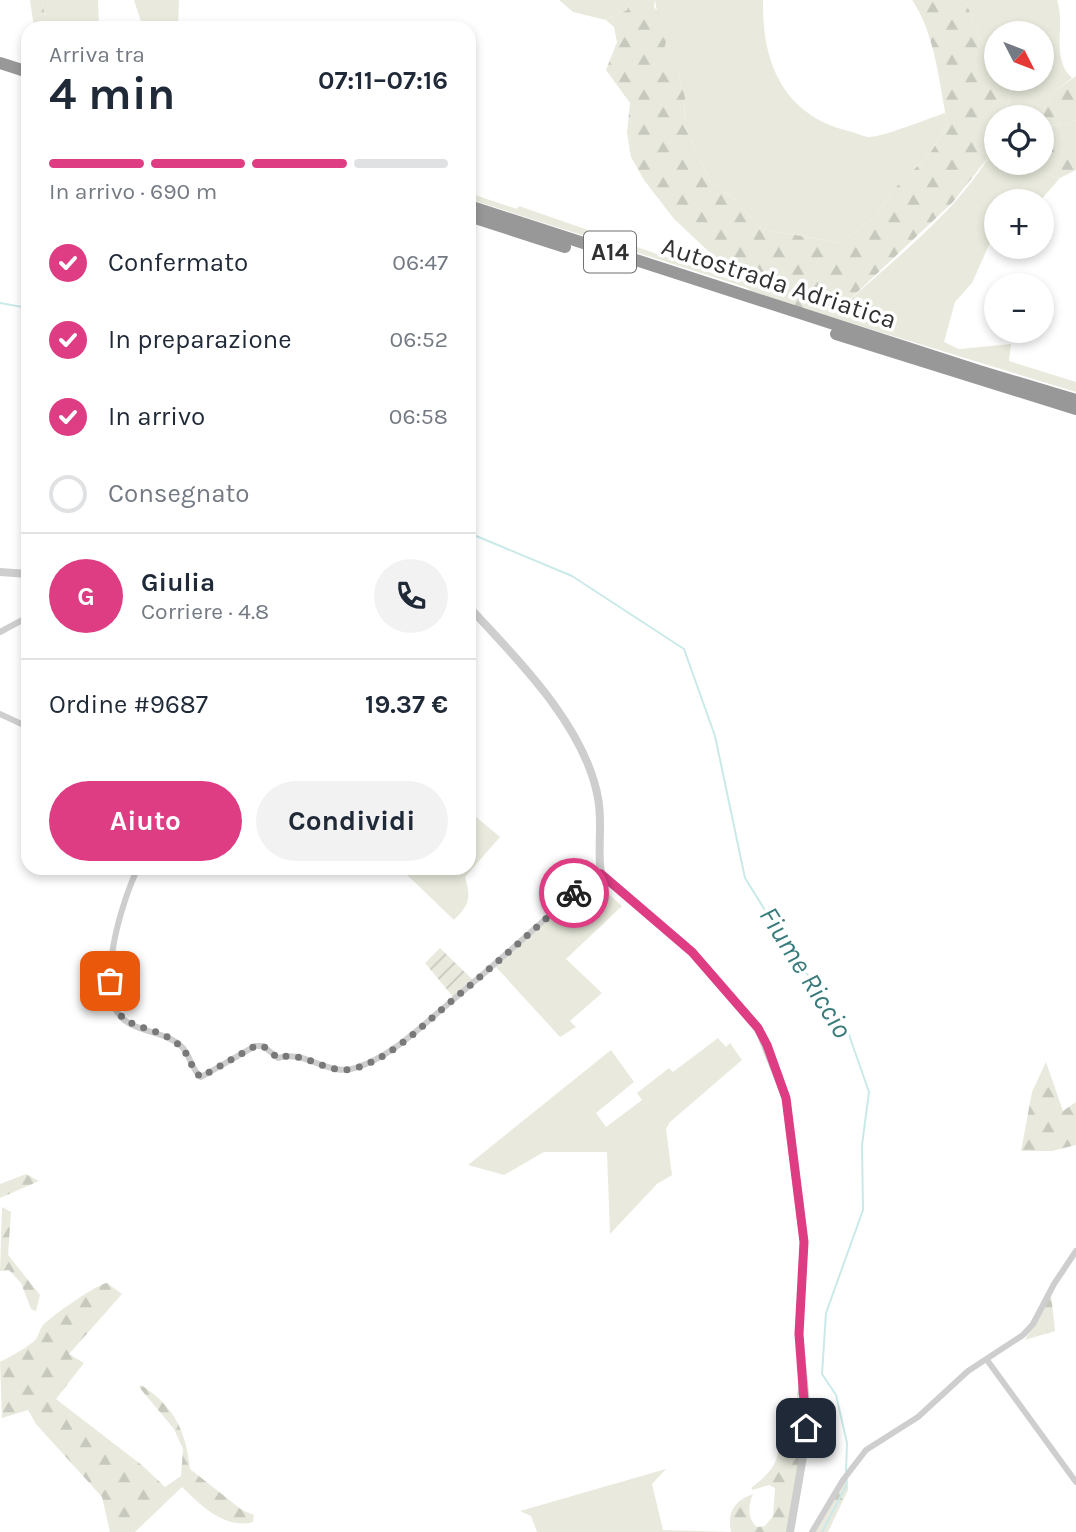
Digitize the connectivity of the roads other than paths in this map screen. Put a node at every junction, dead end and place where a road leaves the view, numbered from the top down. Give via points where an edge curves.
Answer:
1 (0, 54) edge
2 (21, 61) edge
3 (0, 62) edge
4 (21, 70) edge
5 (476, 208) edge
6 (476, 217) edge
7 (750, 302) junction
8 (977, 376) junction
9 (1076, 400) edge
10 (1076, 409) edge
11 (0, 572) edge
12 (21, 574) edge
13 (476, 615) edge
14 (21, 620) edge
15 (1, 629) edge
16 (0, 714) edge
17 (21, 724) edge
18 (601, 874) junction
19 (136, 875) edge
20 (1076, 1251) edge
21 (987, 1360) junction
22 (1076, 1482) edge
23 (790, 1532) edge
24 (812, 1532) edge

1 - 2 highway
3 - 4 highway
5 - 7 highway, Autostrada Adriatica / A14
6 - 7 highway, Autostrada Adriatica / A14
7 - 8 highway, Autostrada Adriatica / A14
8 - 9 highway, Autostrada Adriatica / A14
8 - 10 highway, Autostrada Adriatica / A14
11 - 12 street
13 - 18 street via 574,735 599,801
14 - 15 street
16 - 17 street
18 - 19 street via 596,873 498,963 373,1061 341,1071 298,1056 278,1058 263,1046 255,1046 201,1077 181,1046 126,1021 110,995 114,947
18 - 23 street via 692,952 758,1028 786,1098 804,1242 799,1334 807,1412
20 - 21 street via 1033,1324
21 - 22 street
21 - 24 street via 949,1385 903,1427 873,1444 843,1480

